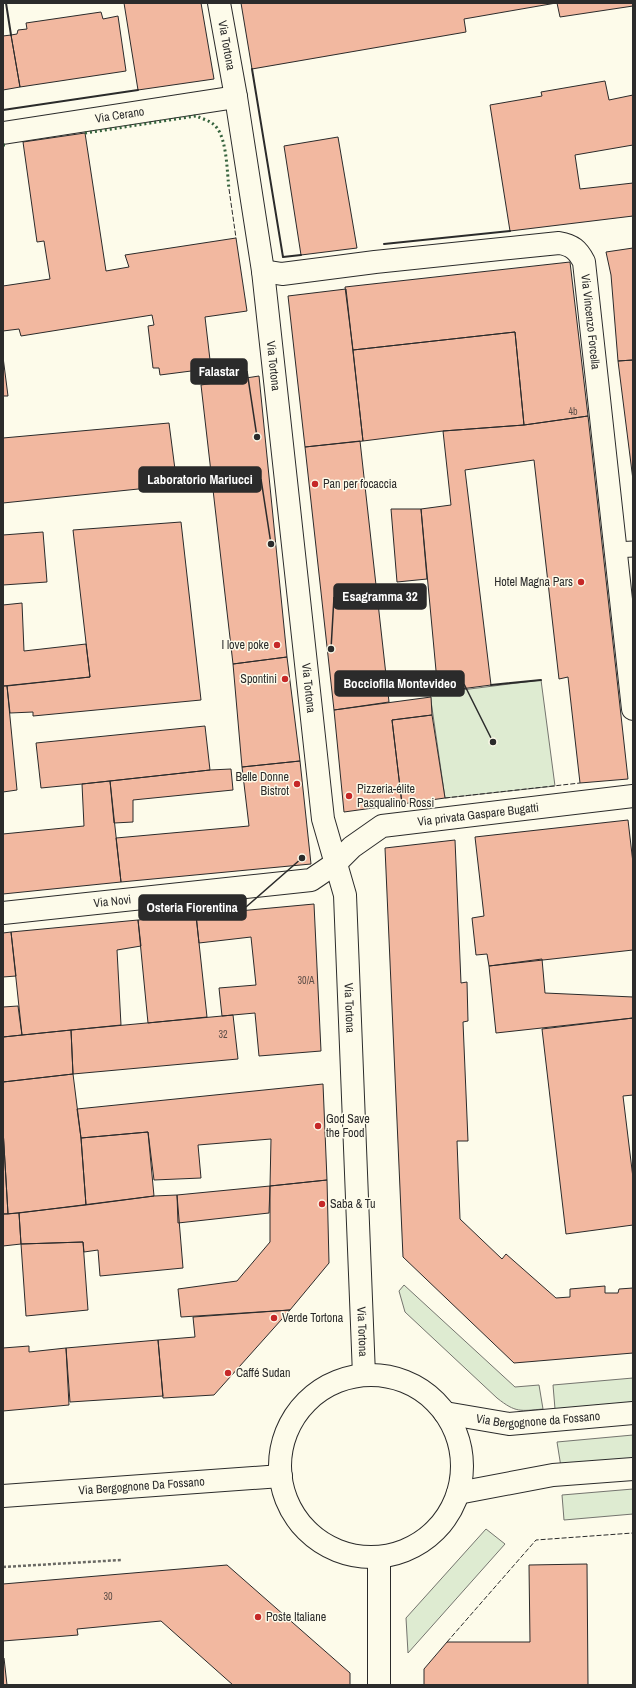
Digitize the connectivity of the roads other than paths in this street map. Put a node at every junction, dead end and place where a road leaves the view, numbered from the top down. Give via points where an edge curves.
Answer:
1 (219, 3) edge
2 (236, 97) junction
3 (3, 133) edge
4 (264, 271) junction
5 (624, 550) edge
6 (633, 709) edge
7 (633, 796) edge
8 (336, 863) junction
9 (3, 913) edge
10 (364, 1375) junction
11 (445, 1413) junction
12 (633, 1414) edge
13 (633, 1469) edge
14 (281, 1476) junction
15 (458, 1493) junction
16 (3, 1496) edge
17 (379, 1557) junction
18 (380, 1685) edge

1 - 2 street, Via Tortona
2 - 3 street, Via Cerano
2 - 4 street, Via Tortona
4 - 5 street, Via Vincenzo Forcella via 282,274 375,262 570,245 579,252 584,262
4 - 8 street, Via Tortona via 323,819
5 - 6 street, Via Vincenzo Forcella
7 - 8 street, Via privata Gaspare Bugatti via 382,826 352,847
8 - 9 street, Via Novi via 311,880
8 - 10 street, Via Tortona via 345,895
10 - 11 street via 385,1376 410,1384 431,1398
10 - 14 street via 332,1384 305,1403 287,1432
11 - 12 street, Via Bergognone da Fossano via 509,1424
11 - 15 street via 455,1431 461,1452 462,1472
13 - 15 street via 553,1475
14 - 16 street, Via Bergognone Da Fossano
14 - 17 street via 291,1509 308,1532 326,1545 346,1553
15 - 17 street via 439,1527 424,1540 407,1549
17 - 18 street

